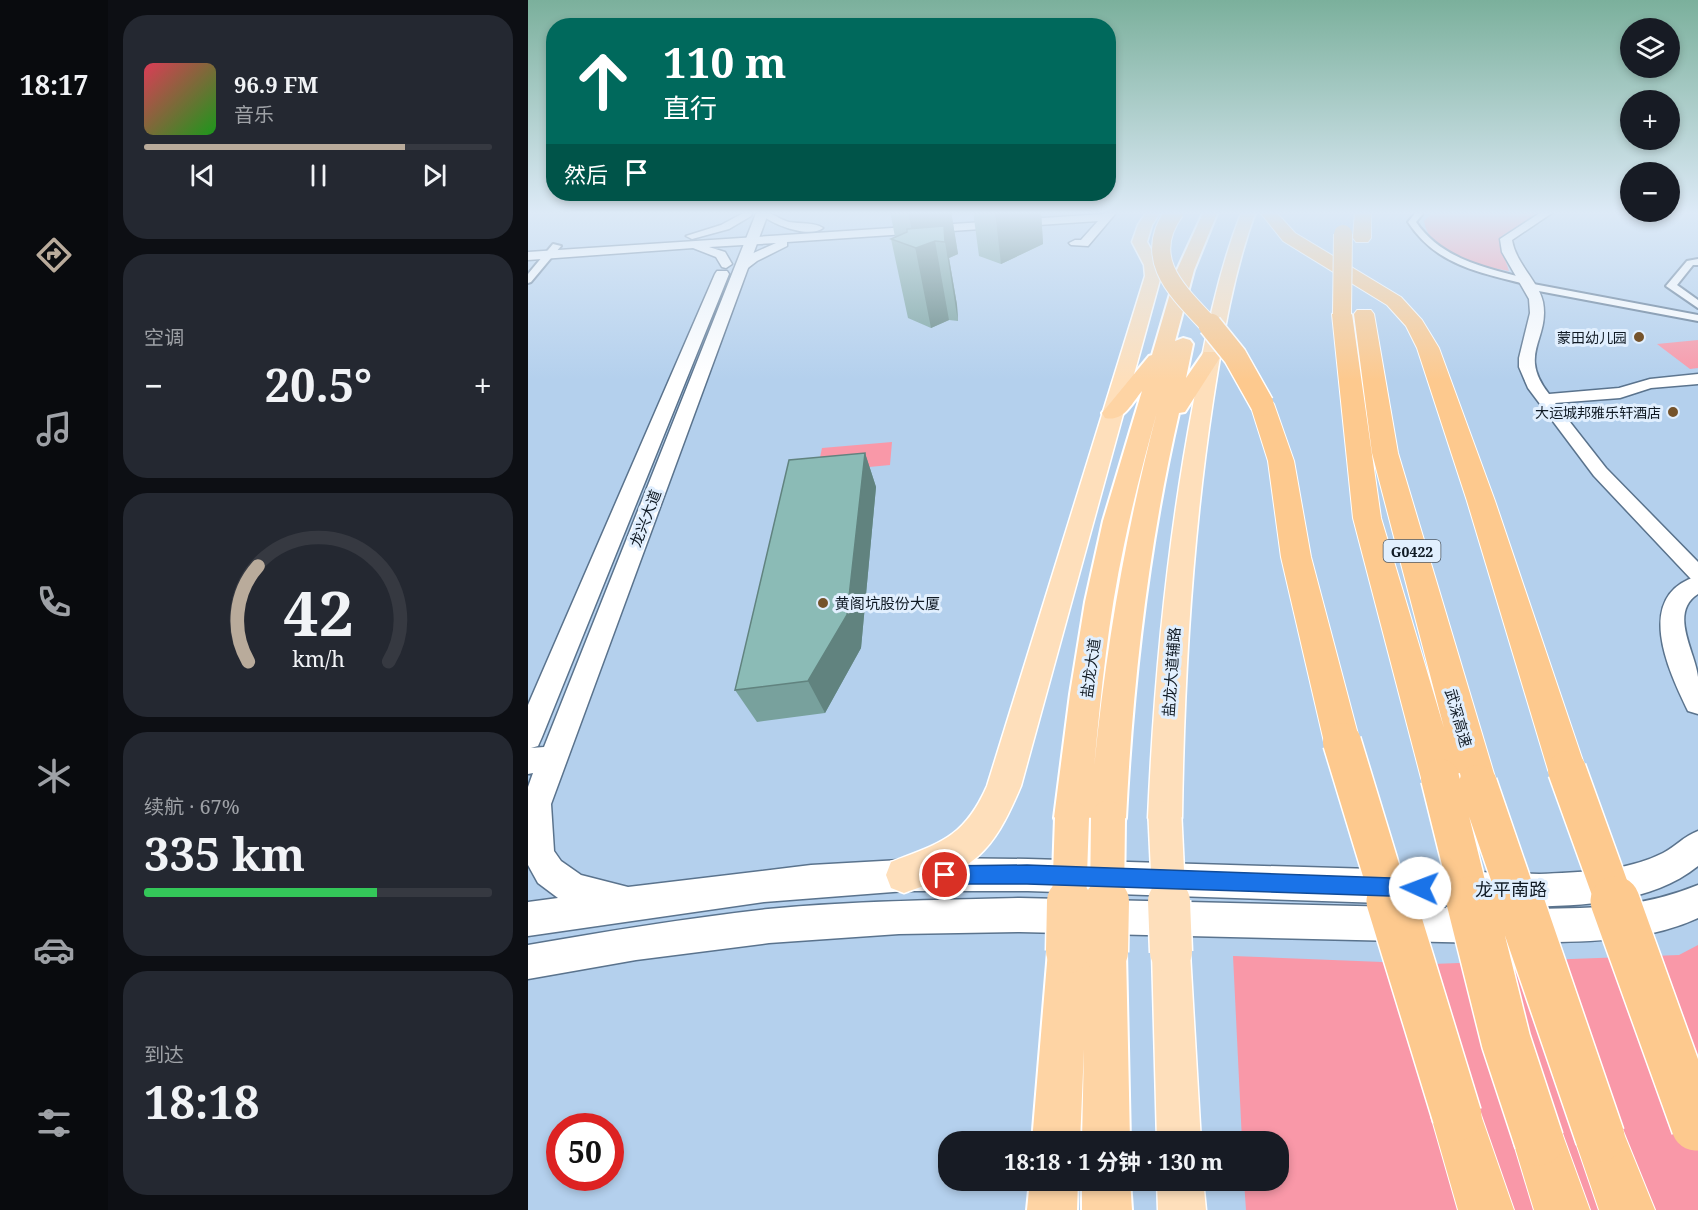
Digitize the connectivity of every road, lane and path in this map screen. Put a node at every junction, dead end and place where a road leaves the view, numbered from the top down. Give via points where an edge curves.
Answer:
1 (538, 267) edge
2 (733, 267) joint
3 (1152, 267) edge
4 (1164, 267) edge
5 (1187, 267) edge
6 (1202, 267) edge
7 (1229, 267) edge
8 (1339, 267) edge
9 (1348, 267) edge
10 (1359, 267) edge
11 (1476, 267) edge
12 (1517, 267) edge
13 (1686, 267) edge
14 (528, 280) edge
15 (1526, 283) junction
16 (1698, 305) edge
17 (1353, 314) junction
18 (1698, 318) edge
19 (1163, 351) junction
20 (1211, 356) junction
21 (1698, 380) edge
22 (1544, 399) junction
23 (1113, 413) junction
24 (1165, 424) junction
25 (1698, 574) edge
26 (1698, 584) edge
27 (1698, 703) edge
28 (528, 737) edge
29 (541, 759) edge
30 (1459, 781) junction
31 (541, 791) junction
32 (1090, 818) junction
33 (528, 825) edge
34 (1698, 846) edge
35 (904, 875) junction
36 (647, 900) junction
37 (1698, 901) edge
38 (528, 920) edge
39 (1087, 951) junction
40 (528, 962) edge
41 (1697, 1128) edge
42 (1058, 1131) edge
43 (1105, 1131) edge
44 (1179, 1131) edge
45 (1053, 1191) edge
46 (1107, 1191) edge
47 (1181, 1191) edge
48 (1052, 1210) edge
49 (1107, 1210) edge
50 (1182, 1210) edge
51 (1486, 1210) edge
52 (1562, 1210) edge
53 (1627, 1210) edge

1 - 14 street
2 - 28 main road, 龙兴大道
2 - 29 main road, 龙兴大道
3 - 23 main road via 1154,276
4 - 51 highway, bridge via 1175,286 1235,356 1262,404 1281,461 1296,557 1342,742
5 - 19 highway, 盐龙大道
6 - 24 highway, 盐龙大道 via 1191,300
7 - 20 main road, 盐龙大道辅路
8 - 41 highway, bridge via 1394,301 1423,335 1568,770
9 - 17 highway, 武深高速 / G0422, bridge
10 - 17 highway, 武深高速 / G0422
11 - 15 street
12 - 15 street
13 - 16 street via 1671,286
15 - 18 street
15 - 22 street via 1536,299 1537,313 1527,367
17 - 30 highway, 武深高速 / G0422
19 - 23 highway
19 - 32 highway, 盐龙大道 via 1119,510 1092,650
20 - 24 highway
20 - 44 main road, 盐龙大道辅路, bridge via 1178,577 1167,730 1165,818
21 - 22 street via 1650,384 1620,393
22 - 25 street via 1600,472
23 - 35 main road via 993,813 980,834 962,850 936,865
24 - 32 highway, 盐龙大道 via 1147,500 1122,649 1113,735
26 - 27 main road via 1683,593 1673,618 1674,648
29 - 31 main road, 龙兴大道
30 - 52 highway, 武深高速 / G0422, bridge via 1506,1041
30 - 53 highway, 武深高速 / G0422, bridge
31 - 33 main road, 龙兴大道
31 - 36 main road via 536,824 538,852 549,871 570,888 603,899
32 - 39 highway, 盐龙大道, bridge
34 - 35 main road, 龙平南路 via 1663,870 1626,882 1584,888 1490,890 1027,874
35 - 36 main road, 龙平南路 via 774,884
36 - 38 main road
37 - 40 main road via 1652,917 1623,921 1501,926 1020,915 899,917 769,926
39 - 42 highway, 盐龙大道
39 - 43 highway, 盐龙大道
45 - 48 highway
46 - 49 highway
47 - 50 main road

